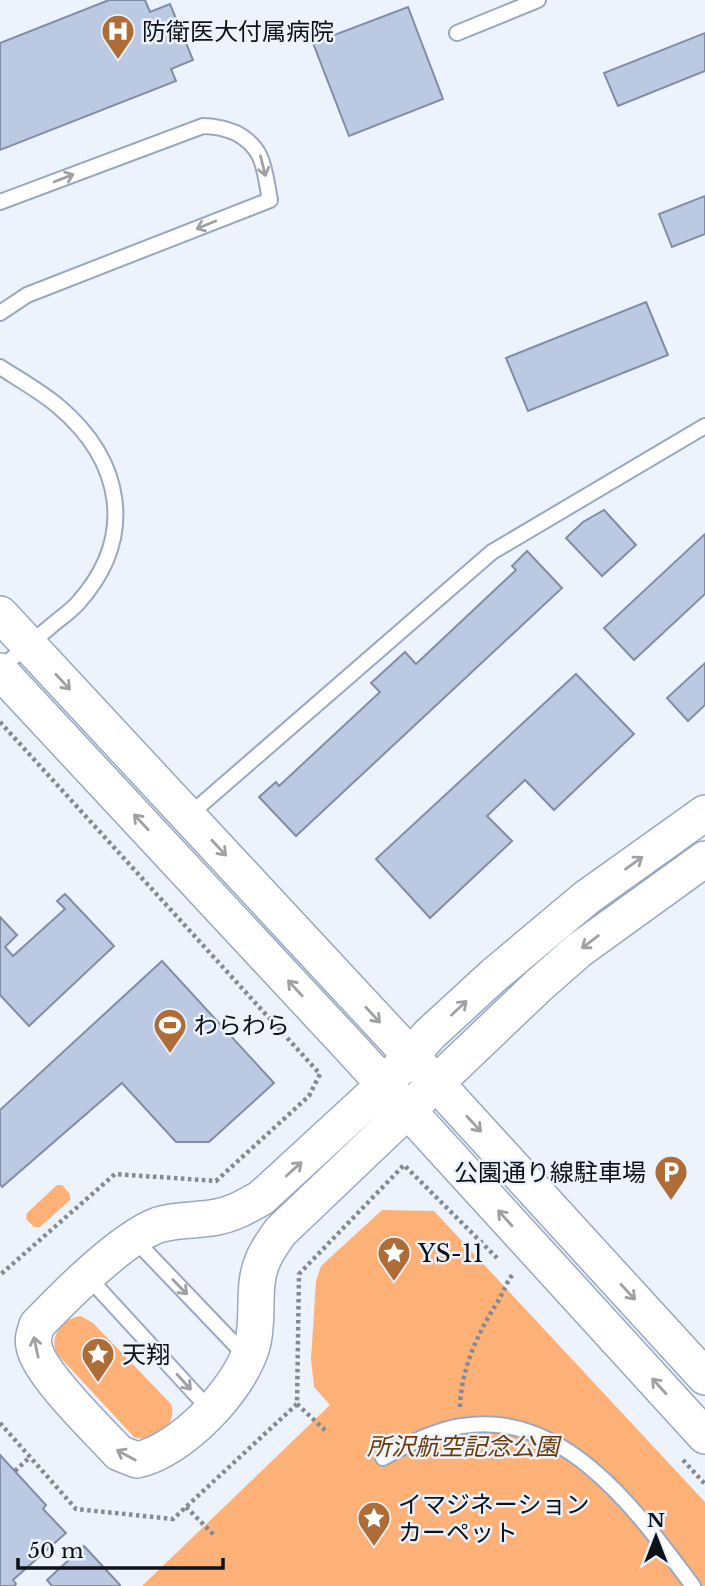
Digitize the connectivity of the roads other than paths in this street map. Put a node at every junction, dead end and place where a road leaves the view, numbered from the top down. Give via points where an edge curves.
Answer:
1 (538, 0) edge
2 (457, 33) dead end
3 (0, 202) edge
4 (0, 313) edge
5 (0, 367) edge
6 (705, 426) edge
7 (0, 614) edge
8 (29, 645) junction
9 (0, 670) edge
10 (705, 813) edge
11 (188, 816) junction
12 (705, 859) edge
13 (411, 1056) junction
14 (436, 1083) junction
15 (384, 1085) junction
16 (407, 1111) junction
17 (133, 1238) junction
18 (88, 1277) junction
19 (248, 1358) junction
20 (705, 1377) edge
21 (210, 1410) junction
22 (691, 1445) edge
23 (383, 1458) dead end
24 (693, 1586) edge

1 - 2 lane
3 -> 4 lane via 204,126 219,126 252,142 260,155 270,200 27,295
5 - 8 lane via 52,401 82,431 108,474 116,509 106,564 78,603
6 - 11 lane via 492,552
7 - 8 street
8 - 9 lane
8 -> 11 street
15 -> 9 street
13 -> 10 street via 546,931
11 -> 13 street
12 -> 14 street via 579,950
13 - 14 street
13 - 15 street
14 - 16 street
14 -> 20 street
15 - 16 street
17 -> 15 street via 160,1224 218,1217 261,1198
16 - 19 street via 271,1245 259,1275 256,1328
22 -> 16 street
17 - 18 street
17 -> 19 lane
18 -> 21 lane
21 -> 18 street via 186,1435 150,1458 127,1458 110,1443 41,1364 33,1345 37,1325
19 - 21 street
23 - 24 lane via 461,1426 526,1429 578,1458 625,1501

